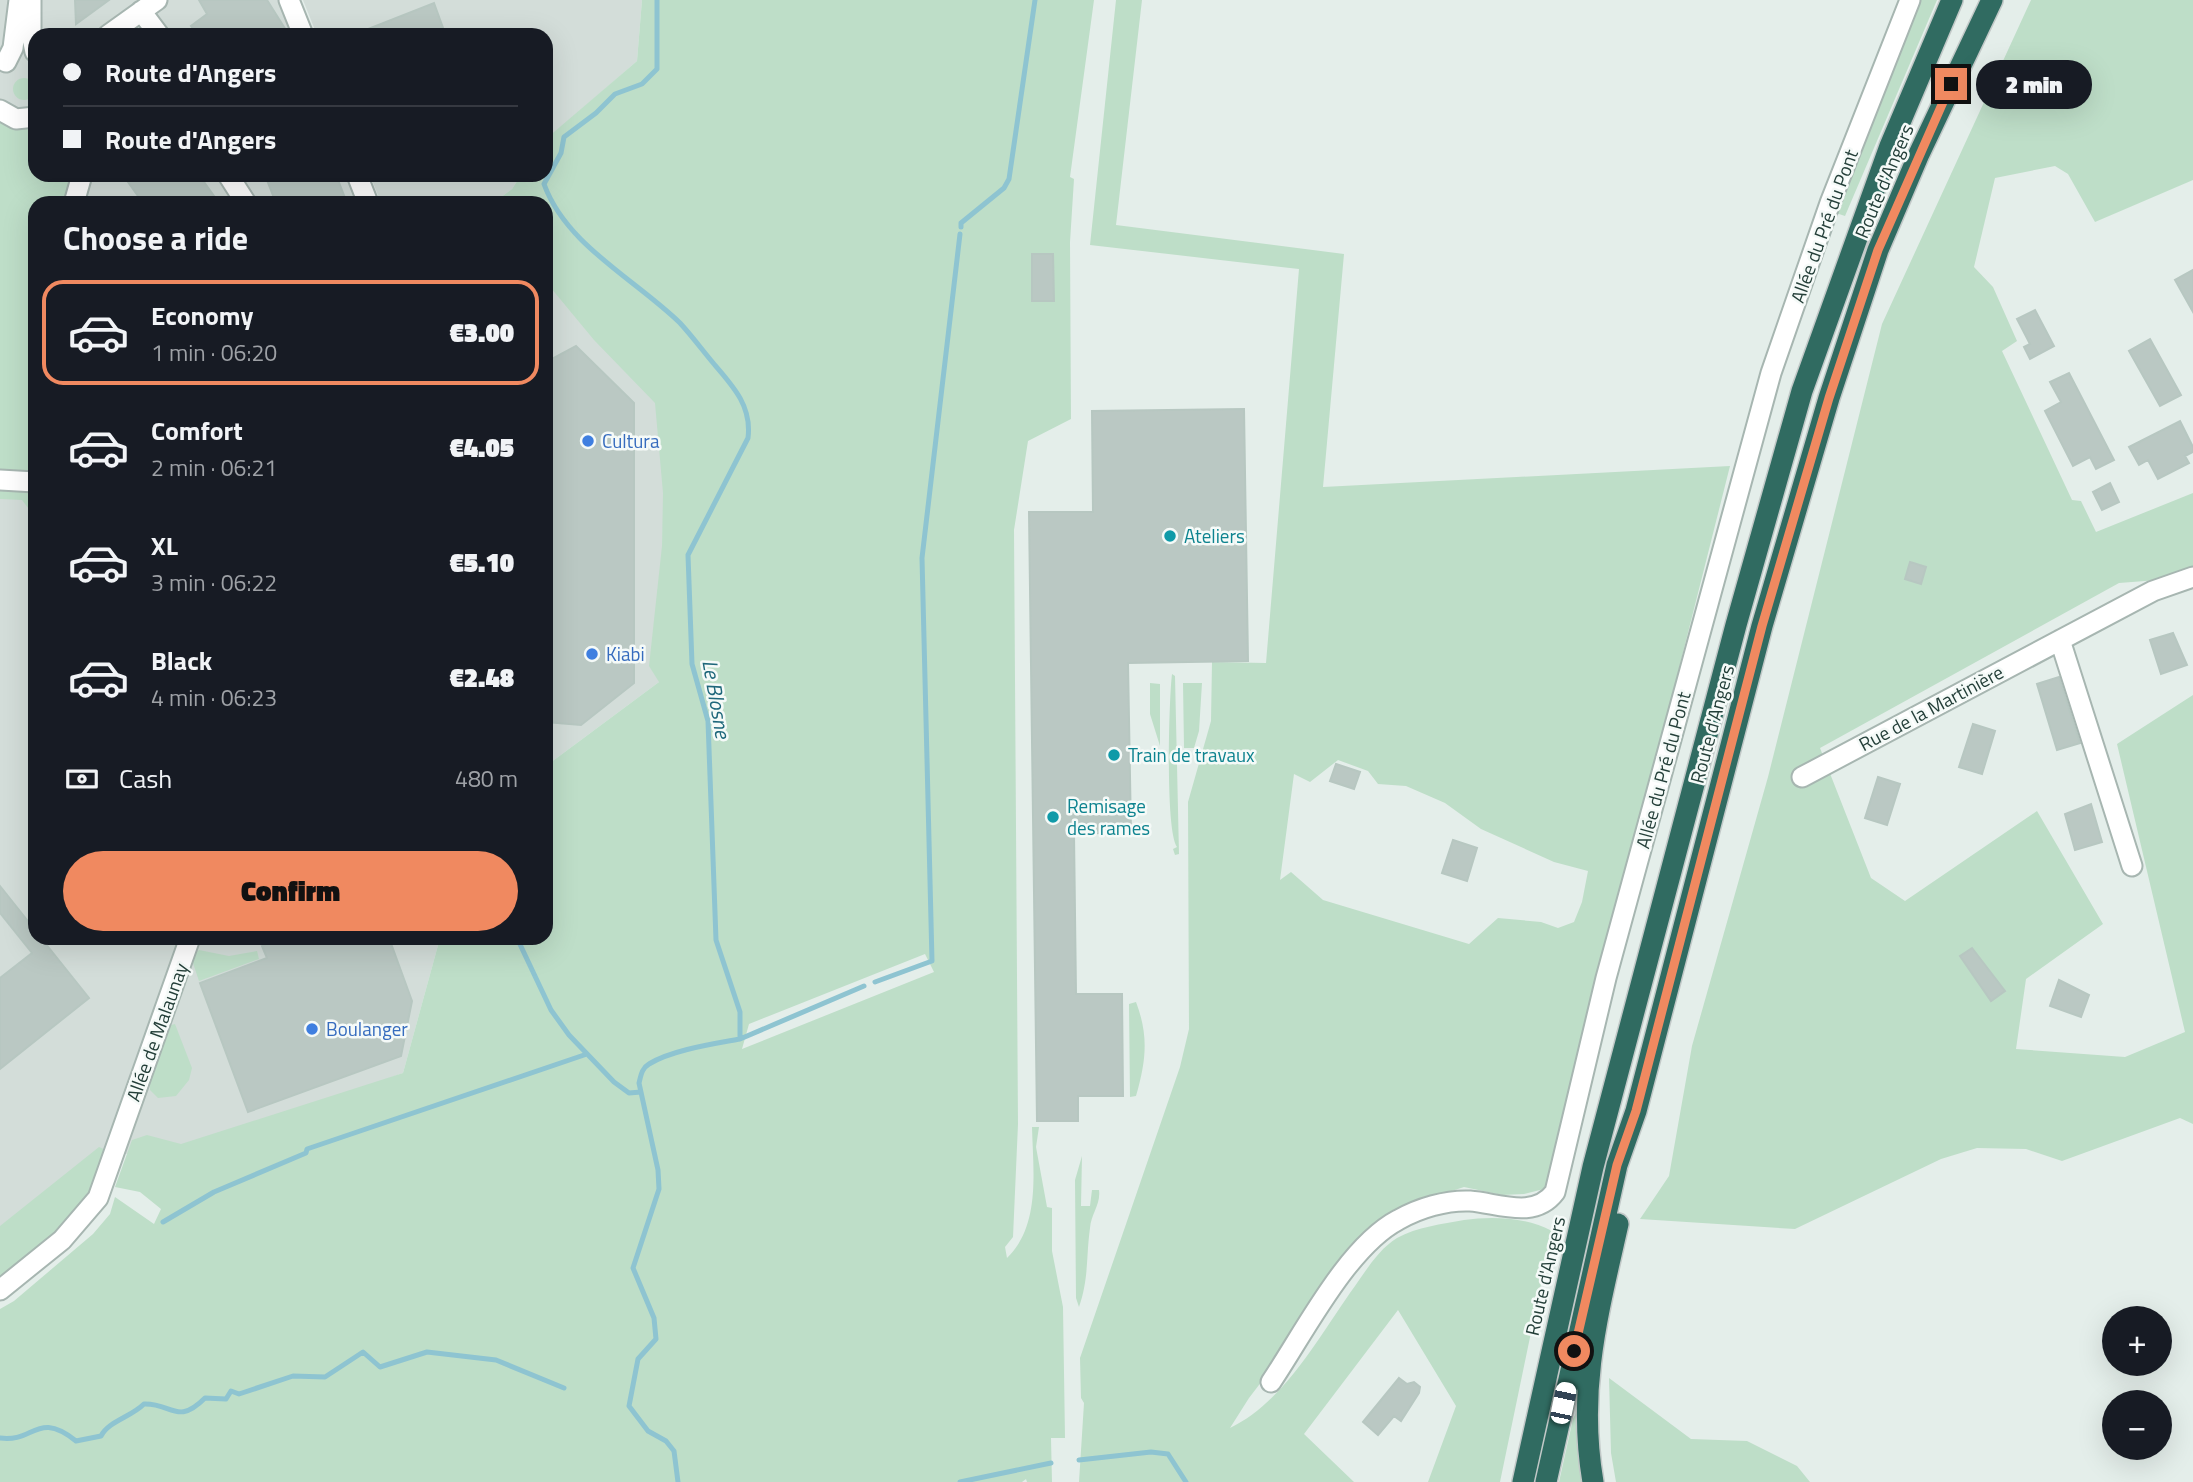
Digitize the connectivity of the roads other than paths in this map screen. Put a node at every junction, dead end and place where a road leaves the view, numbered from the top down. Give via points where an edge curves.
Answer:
1 (19, 0) edge
2 (31, 0) edge
3 (289, 0) edge
4 (1910, 0) edge
5 (1952, 0) edge
6 (1992, 0) edge
7 (149, 5) edge
8 (31, 28) edge
9 (118, 28) edge
10 (157, 28) edge
11 (300, 28) edge
12 (28, 58) edge
13 (3, 65) edge
14 (0, 110) edge
15 (28, 118) edge
16 (0, 480) edge
17 (28, 482) edge
18 (2193, 577) edge
19 (2060, 640) junction
20 (1802, 777) dead end
21 (2132, 866) dead end
22 (188, 945) edge
23 (1636, 1111) junction
24 (0, 1290) edge
25 (1272, 1382) dead end
26 (1522, 1482) edge
27 (1546, 1482) edge
28 (1593, 1482) edge

1 - 13 street via 13,48
2 - 8 street
3 - 11 street
4 - 25 street, Allée du Pré du Pont via 1830,203 1771,373 1610,964 1555,1192 1528,1208 1470,1201 1438,1205 1381,1231 1341,1276
5 - 26 highway, Route d'Angers via 1890,146 1799,402 1593,1167
6 - 23 highway, Route d'Angers via 1878,250 1829,398 1762,626
7 - 9 street
7 - 10 street
12 - 13 street
14 - 15 street via 16,119
16 - 17 street
18 - 19 street, Rue de la Martinière via 2153,591
19 - 20 street, Rue de la Martinière
19 - 21 street
22 - 24 street, Allée de Malaunay via 98,1198 62,1240
23 - 27 highway, Route d'Angers via 1617,1165
23 - 28 highway via 1634,1153 1590,1348 1588,1421

